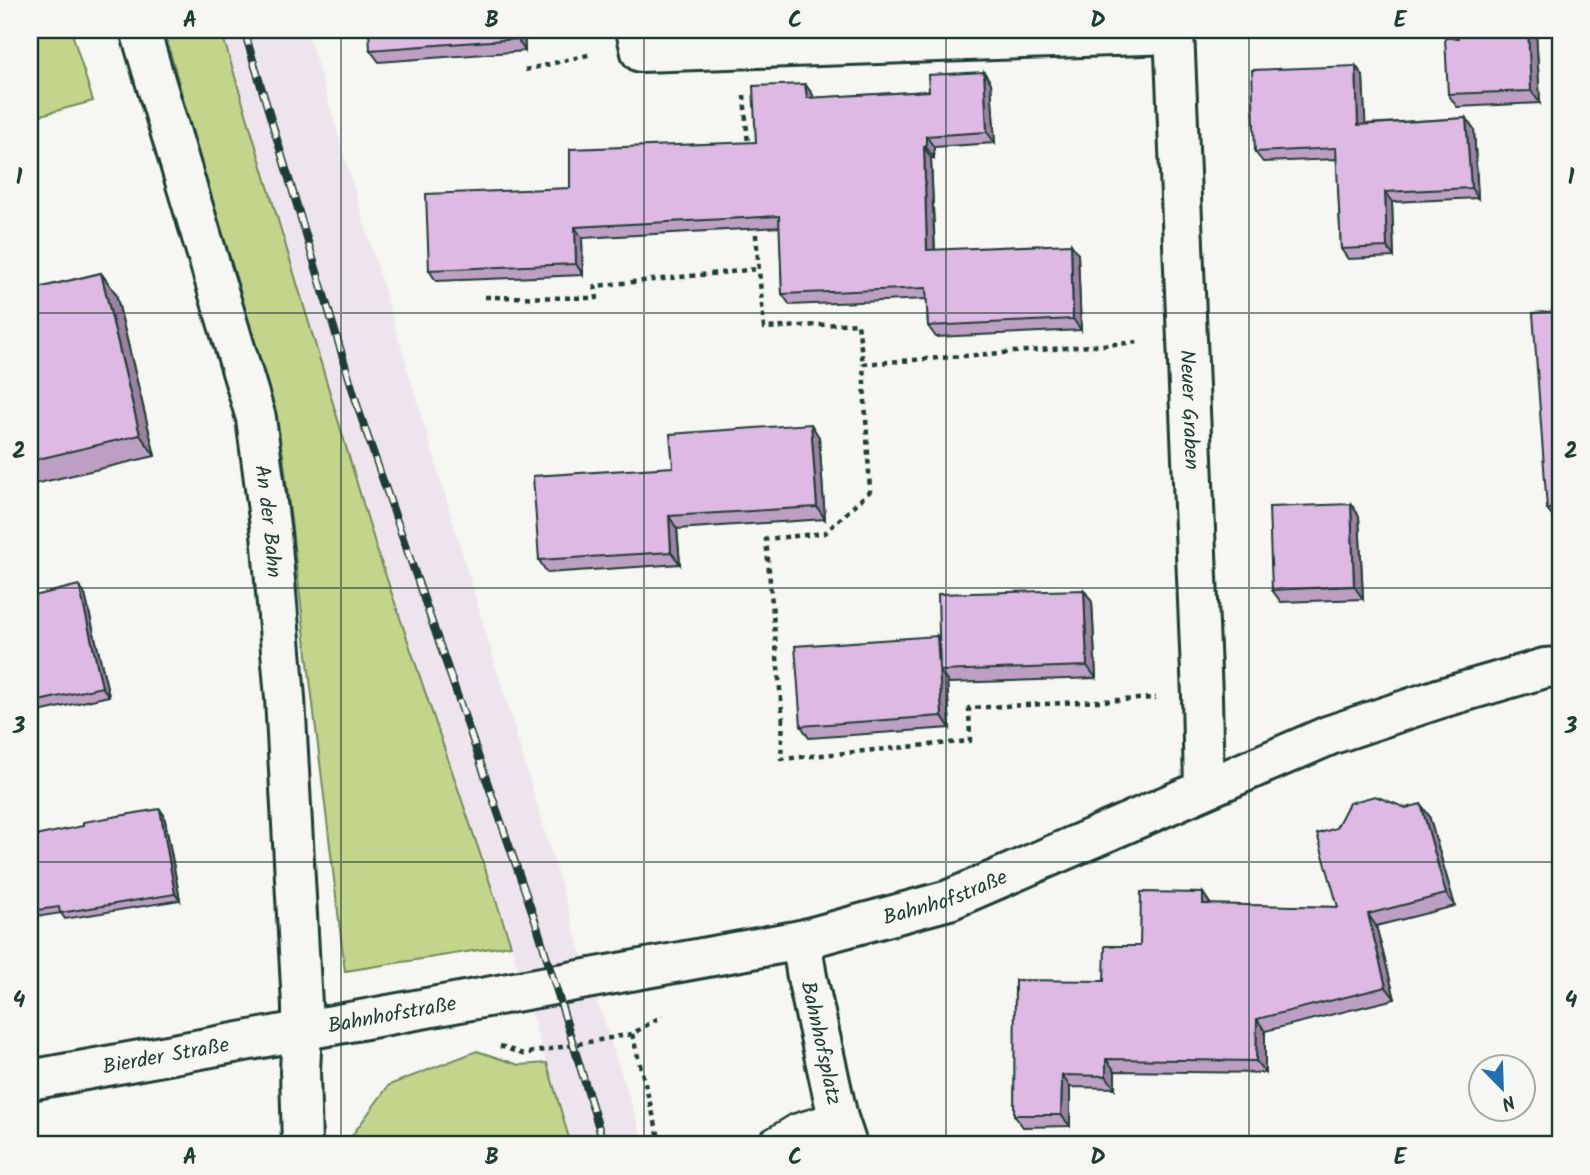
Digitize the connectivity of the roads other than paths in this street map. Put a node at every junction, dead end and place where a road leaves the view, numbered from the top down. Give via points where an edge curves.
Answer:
1 (140, 30) edge
2 (1174, 32) edge
3 (638, 36) edge
4 (1560, 667) edge
5 (1203, 789) junction
6 (801, 940) junction
7 (302, 1030) junction
8 (30, 1080) edge
9 (843, 1132) edge
10 (302, 1145) edge
11 (773, 1145) edge

1 - 7 street, An der Bahn via 256,418 285,698
2 - 3 street via 641,52
2 - 5 street, Neuer Graben
4 - 5 street, Bahnhofstraße via 1438,699 1330,735
5 - 6 street, Bahnhofstraße via 949,900
6 - 7 street, Bahnhofstraße
6 - 9 street, Bahnhofsplatz
7 - 8 street, Bierder Straße
7 - 10 street, An der Bahn
9 - 11 lane via 798,1130

